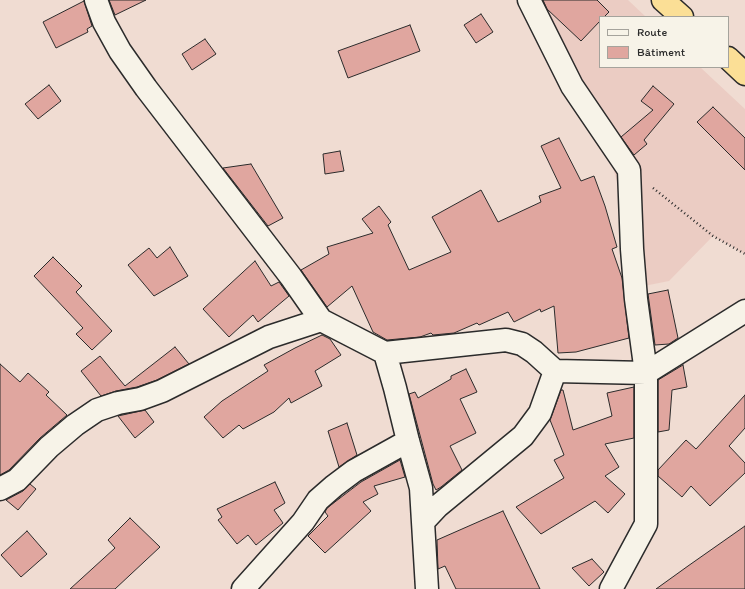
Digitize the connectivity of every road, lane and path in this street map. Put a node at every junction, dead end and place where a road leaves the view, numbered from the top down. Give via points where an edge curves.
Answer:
1 (96, 0) edge
2 (528, 0) edge
3 (663, 0) edge
4 (681, 16) edge
5 (729, 59) edge
6 (745, 74) edge
7 (629, 170) junction
8 (745, 254) edge
9 (745, 311) edge
10 (321, 320) junction
11 (385, 353) junction
12 (555, 370) junction
13 (646, 373) junction
14 (408, 441) junction
15 (0, 489) edge
16 (423, 522) junction
17 (243, 589) edge
18 (427, 589) edge
19 (611, 589) edge

1 - 10 street via 104,22 120,51 146,88
2 - 7 street via 572,86
3 - 4 highway
5 - 6 highway
7 - 8 path via 713,236
7 - 13 street via 636,299
9 - 13 street
10 - 11 street
10 - 15 street via 263,340 162,392 118,402 97,410 49,447 17,480
11 - 12 street via 506,340 522,344
11 - 14 street
12 - 13 street
12 - 16 street via 540,413 523,436 438,506
13 - 19 street via 646,524
14 - 16 street via 421,488
14 - 17 street via 354,471 318,500 303,522
16 - 18 street

